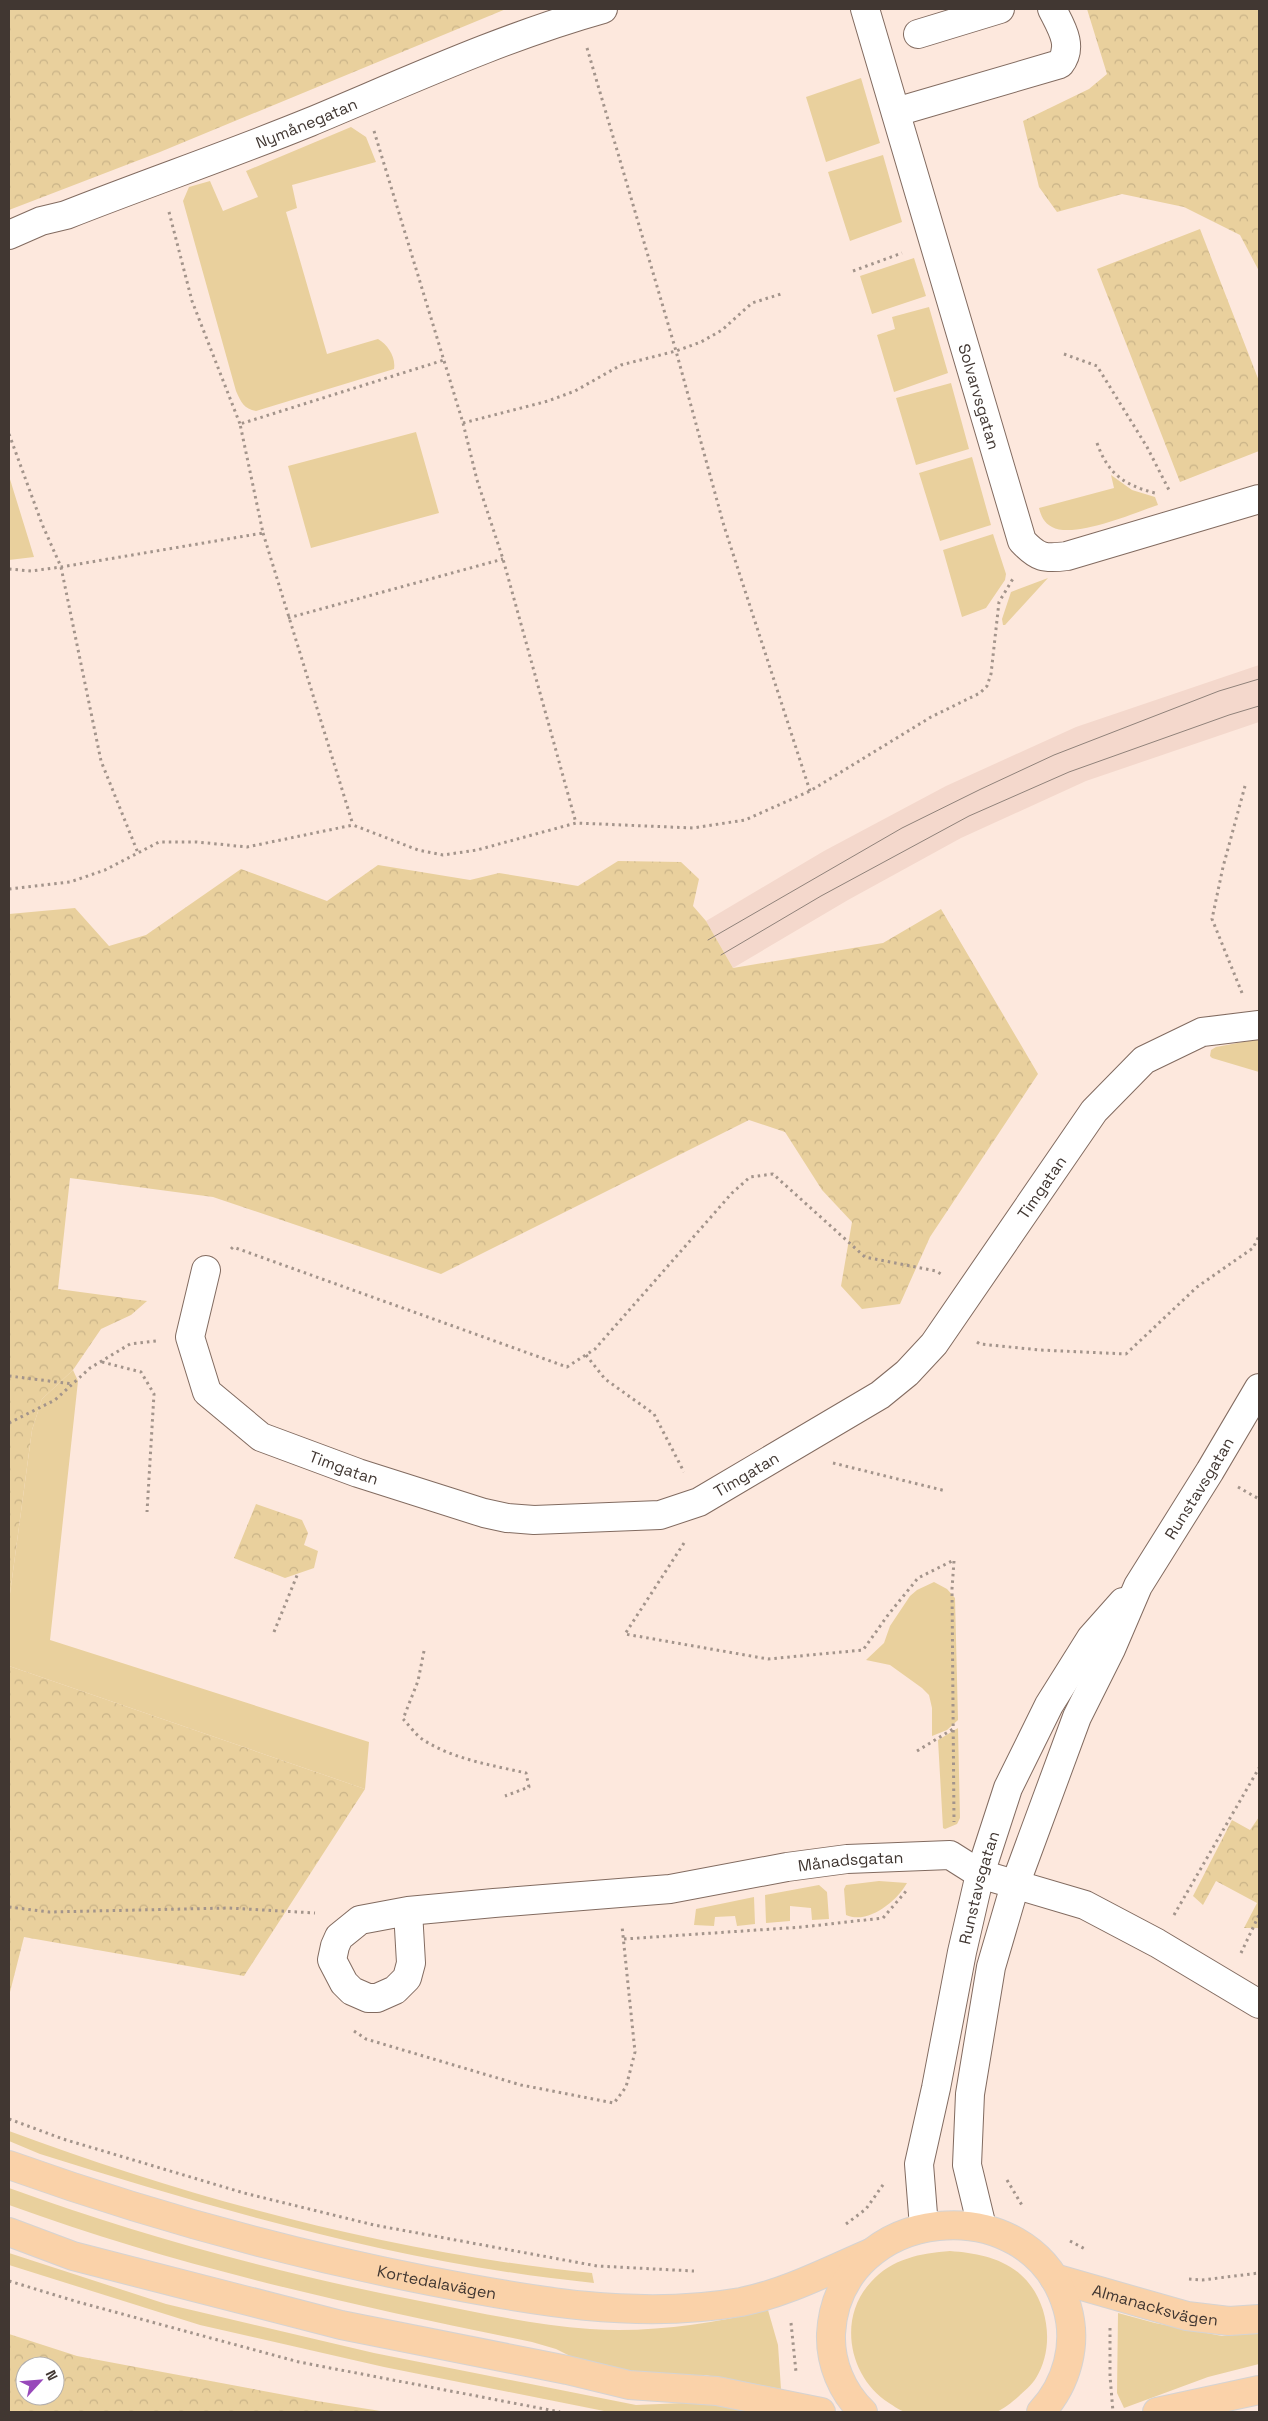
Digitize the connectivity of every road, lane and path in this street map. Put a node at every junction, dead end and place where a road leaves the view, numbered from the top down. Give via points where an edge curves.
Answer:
1 (603, 9) edge
2 (865, 9) edge
3 (1000, 9) edge
4 (1052, 9) edge
5 (577, 16) junction
6 (876, 45) junction
7 (364, 99) junction
8 (896, 112) junction
9 (160, 178) junction
10 (9, 235) edge
11 (933, 241) junction
12 (853, 272) dead end
13 (780, 294) dead end
14 (676, 351) junction
15 (1064, 354) dead end
16 (444, 360) junction
17 (463, 423) junction
18 (240, 424) junction
19 (9, 434) edge
20 (1097, 444) dead end
21 (1170, 491) junction
22 (1165, 493) dead end
23 (1160, 494) dead end
24 (1259, 498) edge
25 (1180, 521) junction
26 (262, 533) junction
27 (1032, 553) junction
28 (503, 559) junction
29 (61, 567) junction
30 (9, 569) edge
31 (288, 618) junction
32 (1245, 786) dead end
33 (810, 791) junction
34 (576, 823) junction
35 (353, 825) junction
36 (138, 853) junction
37 (9, 889) edge
38 (1257, 1025) edge
39 (1259, 1236) edge
40 (206, 1270) joint
41 (944, 1276) dead end
42 (949, 1321) junction
43 (190, 1337) junction
44 (586, 1355) junction
45 (101, 1362) junction
46 (9, 1376) edge
47 (72, 1384) junction
48 (1259, 1388) edge
49 (9, 1423) edge
50 (843, 1466) dead end
51 (683, 1470) dead end
52 (946, 1491) dead end
53 (699, 1502) junction
54 (147, 1512) dead end
55 (298, 1573) dead end
56 (1138, 1586) junction
57 (274, 1632) dead end
58 (424, 1651) dead end
59 (953, 1729) junction
60 (917, 1751) dead end
61 (1259, 1768) edge
62 (505, 1796) dead end
63 (943, 1855) junction
64 (980, 1874) junction
65 (1192, 1882) dead end
66 (1015, 1885) junction
67 (619, 1893) junction
68 (9, 1907) edge
69 (408, 1911) junction
70 (1259, 1915) edge
71 (360, 1920) junction
72 (624, 1939) junction
73 (1226, 1984) junction
74 (352, 1991) junction
75 (1259, 2004) edge
76 (9, 2119) edge
77 (919, 2164) junction
78 (9, 2165) edge
79 (967, 2165) junction
80 (1024, 2209) dead end
81 (845, 2225) dead end
82 (924, 2227) junction
83 (982, 2227) junction
84 (9, 2232) edge
85 (1066, 2239) dead end
86 (1088, 2250) dead end
87 (870, 2253) junction
88 (698, 2271) dead end
89 (1259, 2273) edge
90 (1054, 2278) junction
91 (1185, 2279) dead end
92 (9, 2282) edge
93 (781, 2291) junction
94 (1115, 2297) junction
95 (1259, 2319) edge
96 (1259, 2390) edge
97 (809, 2410) edge
98 (560, 2412) edge
99 (863, 2412) edge
100 (1041, 2412) edge
101 (1113, 2412) edge
102 (1158, 2412) edge

1 - 5 street, Nymånegatan
2 - 6 street, Solvarvsgatan
3 - 6 street
4 - 8 street via 1067,41 1066,56 1060,64
5 - 7 street, Nymånegatan
5 - 14 path
6 - 8 street, Solvarvsgatan
7 - 9 street, Nymånegatan
7 - 16 path
8 - 11 street, Solvarvsgatan
9 - 10 street, Nymånegatan
9 - 18 path via 192,301
11 - 12 path
11 - 27 street, Solvarvsgatan via 1019,532
13 - 14 path via 752,303 722,330
14 - 17 path via 620,365 575,391 548,401
14 - 33 path via 724,526
15 - 21 path via 1097,366 1147,446
16 - 17 path
16 - 18 path
17 - 28 path via 476,480
18 - 26 path
19 - 29 path
20 - 23 path via 1102,458 1121,480 1133,487
21 - 22 path
21 - 25 path
24 - 25 street
25 - 27 street via 1067,556 1047,559
26 - 29 path
26 - 31 path
27 - 33 path via 999,602 987,686
28 - 31 path
28 - 34 path
29 - 30 path via 31,572
29 - 36 path via 101,761
31 - 35 path
32 - 38 path via 1212,919
33 - 34 path via 745,820 693,828
34 - 35 path via 477,850 443,855 418,850
35 - 36 path via 247,848 198,842 159,842
36 - 37 path via 105,870 70,882
38 - 42 street, Timgatan via 1202,1032 1144,1060 1094,1111
39 - 42 path via 1253,1248 1197,1287 1126,1354 980,1344
40 - 43 street
40 - 44 path via 234,1247 567,1367
41 - 44 path via 936,1271 865,1257 773,1174 750,1177 595,1349
42 - 53 street, Timgatan via 934,1344 880,1395
43 - 45 path via 130,1344
43 - 53 street, Timgatan via 207,1392 260,1437 367,1476 484,1513 534,1520 660,1515
44 - 51 path via 605,1379 654,1414
45 - 47 path
45 - 54 path via 142,1372 154,1394
46 - 47 path
47 - 49 path via 55,1400
48 - 56 street, Runstavsgatan
50 - 52 path
53 - 59 path via 699,1520 625,1634 768,1659 863,1650 918,1578 954,1560
55 - 57 path
56 - 64 street, Runstavsgatan via 1090,1638 1049,1705 1008,1788
56 - 66 street, Runstavsgatan via 1077,1717
58 - 62 path via 418,1681 403,1719 421,1738 438,1747 480,1763 526,1773 529,1787
59 - 60 path
59 - 63 path via 954,1826
61 - 65 path
63 - 64 street
63 - 67 street, Månadsgatan via 848,1859 670,1889
63 - 72 path via 883,1918
64 - 66 street
64 - 77 street, Runstavsgatan
66 - 73 street via 1085,1906
66 - 79 street, Runstavsgatan via 991,1967 970,2094
67 - 69 street, Månadsgatan
67 - 72 path
68 - 71 path via 49,1912 254,1909
69 - 71 street, Månadsgatan
69 - 74 street via 411,1963 407,1978 401,1986 378,1998 368,1998
70 - 73 path
71 - 74 street, Månadsgatan via 340,1937 332,1960 344,1984
72 - 74 path via 635,2052 626,2087 614,2103 521,2085 366,2039 340,2022
73 - 75 street
76 - 88 path via 64,2139 244,2193 374,2225 598,2266
77 - 81 path via 898,2165 866,2209
77 - 82 street, Runstavsgatan
78 - 93 main road, Kortedalavägen via 85,2192 252,2241 342,2264 494,2294 611,2308 658,2310 742,2301
79 - 80 path via 1000,2167
79 - 83 street, Runstavsgatan
82 - 83 main road via 950,2224
82 - 87 main road via 894,2238
83 - 90 main road via 1021,2245
84 - 97 main road via 73,2256 341,2325 629,2385 717,2391
85 - 86 path
87 - 93 main road, Kortedalavägen
87 - 99 main road via 849,2276 832,2314 834,2366 844,2388
89 - 91 path
90 - 94 main road, Almanacksvägen
90 - 100 main road via 1069,2315 1070,2353 1055,2397
92 - 98 path via 299,2362
93 - 97 path via 790,2318 798,2383
94 - 95 main road, Almanacksvägen via 1186,2316 1229,2321
94 - 101 path via 1110,2342
96 - 102 main road

